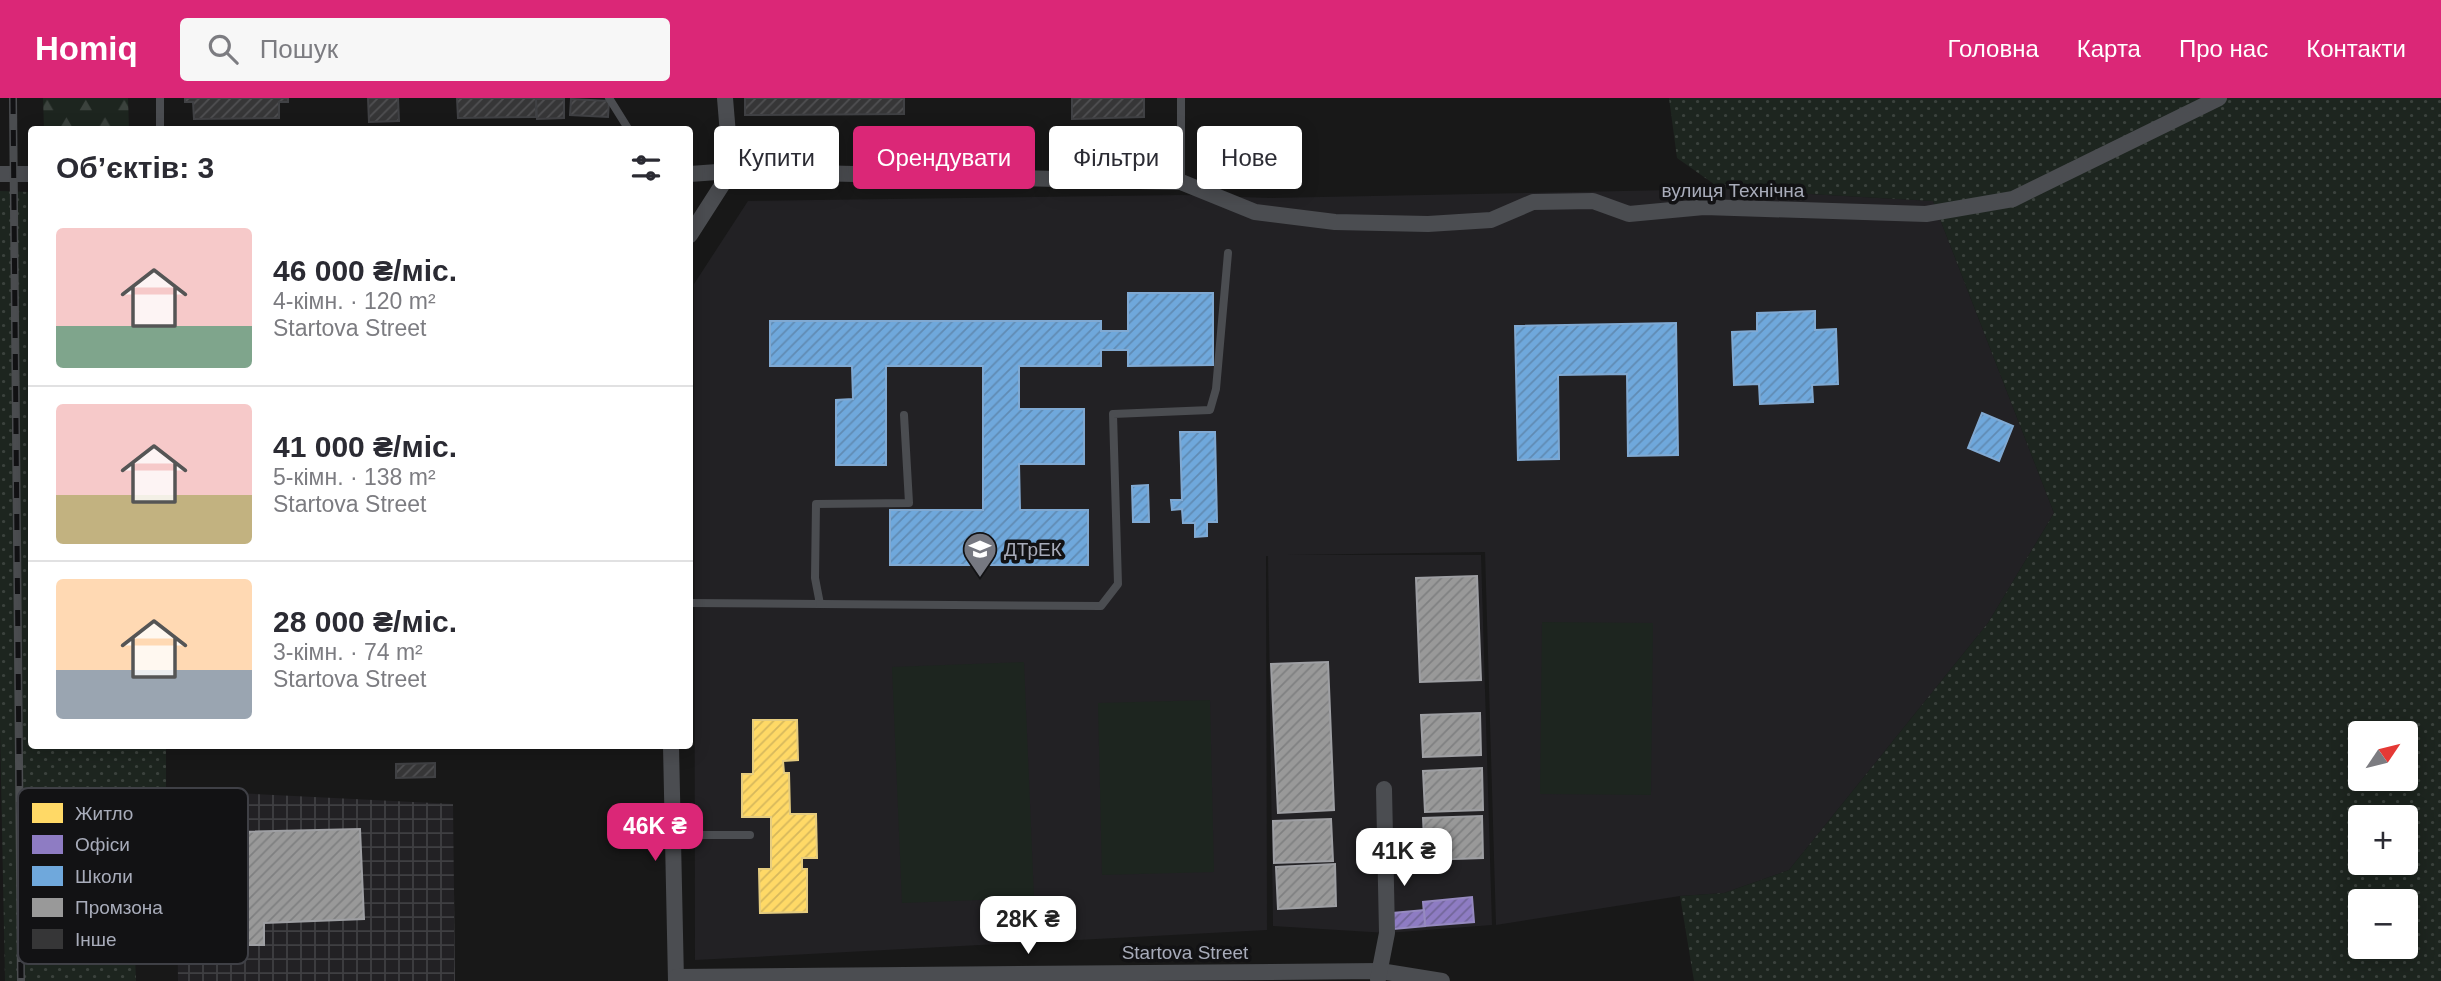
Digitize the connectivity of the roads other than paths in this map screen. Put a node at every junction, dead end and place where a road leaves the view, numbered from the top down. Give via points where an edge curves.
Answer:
1 (160, 98) edge
2 (609, 98) edge
3 (725, 98) edge
4 (1181, 98) edge
5 (2219, 98) edge
6 (160, 126) edge
7 (626, 126) edge
8 (727, 126) edge
9 (1181, 126) edge
10 (714, 172) edge
11 (0, 174) edge
12 (28, 174) edge
13 (693, 174) edge
14 (839, 174) edge
15 (1049, 179) edge
16 (1183, 183) edge
17 (719, 189) edge
18 (693, 230) edge
19 (1228, 253) dead end
20 (904, 415) dead end
21 (693, 603) edge
22 (820, 604) junction
23 (671, 749) edge
24 (1384, 789) dead end
25 (673, 835) junction
26 (750, 835) dead end
27 (1379, 976) edge
28 (676, 979) edge
29 (1442, 981) edge

1 - 6 lane
2 - 7 lane
3 - 8 street
4 - 9 lane
5 - 16 street, вулиця Технічна via 2013,199 1926,214 1704,207 1629,214 1593,201 1533,202 1491,220 1335,222 1255,212
10 - 13 street, вулиця Технічна
11 - 12 street
14 - 15 street, вулиця Технічна
17 - 18 street
19 - 22 lane via 1216,389 1210,410 1113,414 1118,584 1101,606
20 - 22 lane via 909,503 816,504 815,578
21 - 22 lane
23 - 25 street, Startova Street
24 - 27 street via 1387,933
25 - 26 lane
25 - 28 street, Startova Street
27 - 28 street, Startova Street
27 - 29 street, Startova Street

